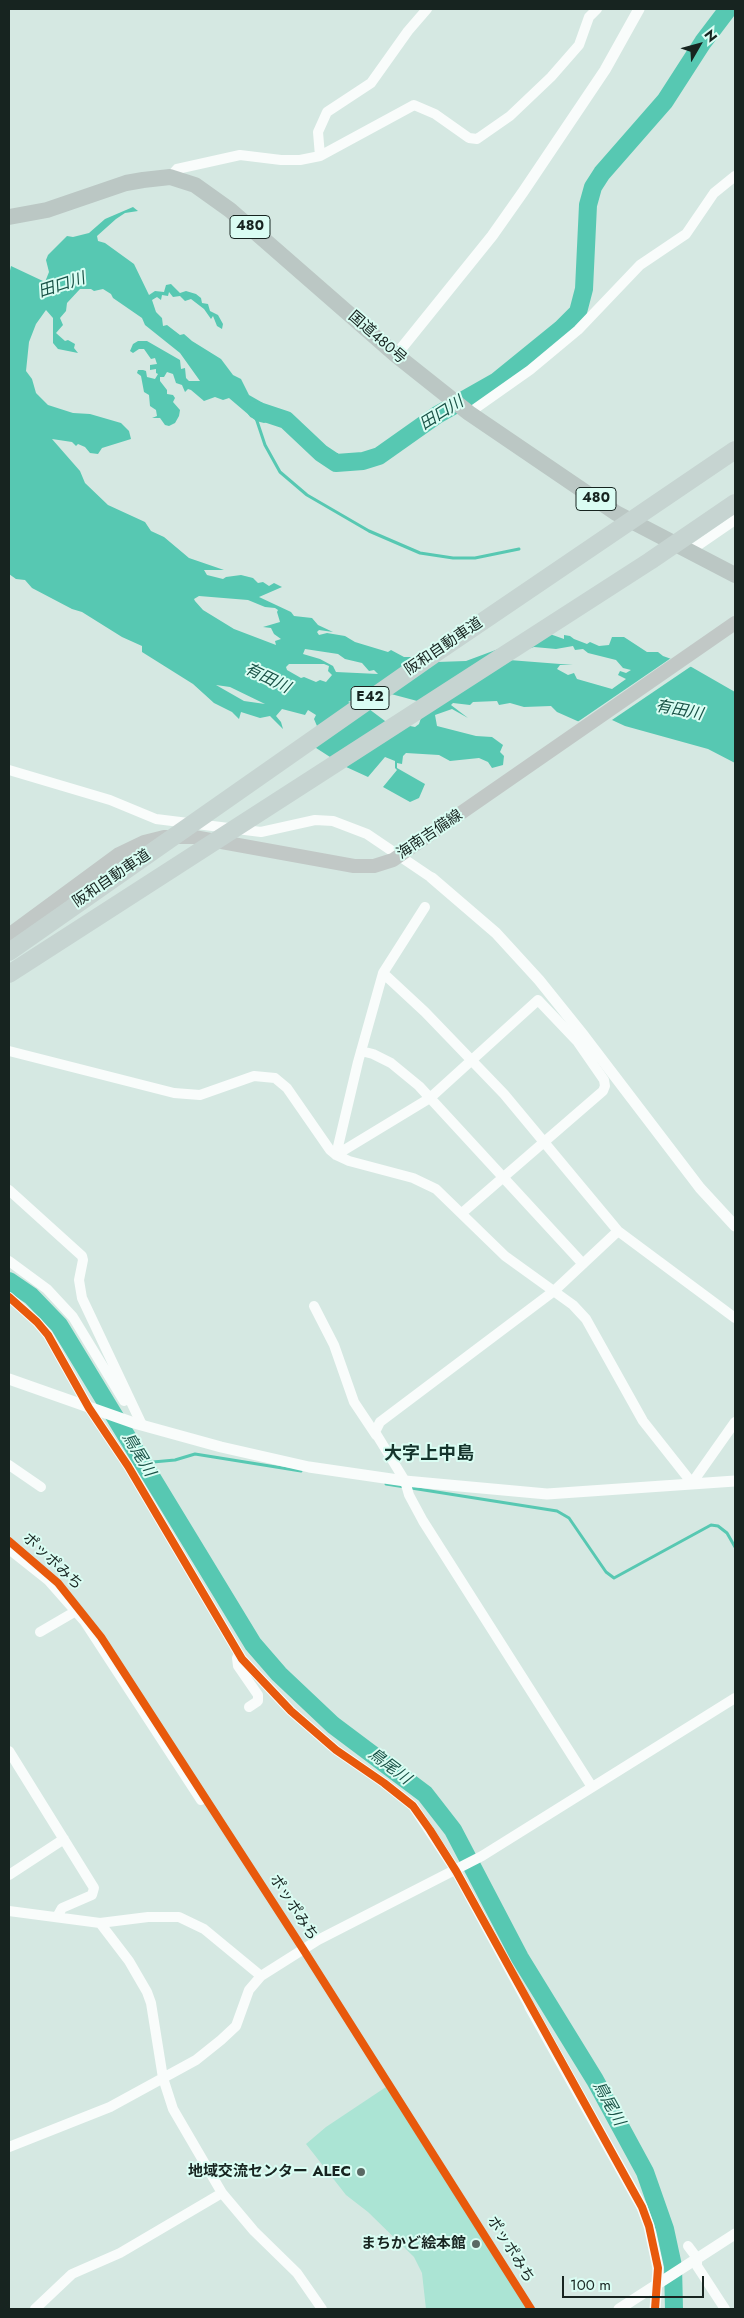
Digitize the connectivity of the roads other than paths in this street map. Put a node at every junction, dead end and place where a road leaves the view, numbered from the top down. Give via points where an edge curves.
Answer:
1 (427, 9) edge
2 (598, 9) edge
3 (639, 9) edge
4 (320, 156) junction
5 (735, 176) edge
6 (170, 177) junction
7 (9, 217) edge
8 (396, 355) junction
9 (467, 411) junction
10 (735, 450) edge
11 (735, 503) edge
12 (735, 520) edge
13 (690, 551) junction
14 (735, 575) edge
15 (735, 623) edge
16 (9, 770) edge
17 (406, 853) junction
18 (432, 878) joint
19 (425, 906) dead end
20 (9, 934) edge
21 (9, 952) edge
22 (383, 973) junction
23 (9, 974) edge
24 (580, 1038) junction
25 (9, 1051) edge
26 (361, 1052) junction
27 (472, 1060) junction
28 (430, 1098) junction
29 (544, 1142) junction
30 (336, 1155) junction
31 (503, 1177) junction
32 (9, 1190) edge
33 (462, 1213) junction
34 (735, 1226) edge
35 (618, 1231) junction
36 (9, 1261) edge
37 (583, 1264) junction
38 (554, 1291) junction
39 (9, 1297) edge
40 (314, 1306) dead end
41 (735, 1318) edge
42 (10, 1383) edge
43 (93, 1410) junction
44 (735, 1422) edge
45 (138, 1424) junction
46 (377, 1437) junction
47 (9, 1465) edge
48 (406, 1481) junction
49 (734, 1482) edge
50 (692, 1483) junction
51 (41, 1487) dead end
52 (9, 1549) edge
53 (76, 1611) junction
54 (40, 1632) dead end
55 (239, 1654) junction
56 (735, 1698) edge
57 (249, 1707) dead end
58 (9, 1751) edge
59 (592, 1787) junction
60 (202, 1800) dead end
61 (64, 1839) junction
62 (458, 1870) junction
63 (9, 1875) edge
64 (9, 1911) edge
65 (57, 1917) junction
66 (100, 1923) junction
67 (261, 1976) junction
68 (530, 2007) joint
69 (163, 2078) junction
70 (9, 2147) edge
71 (222, 2193) junction
72 (735, 2234) edge
73 (688, 2246) dead end
74 (694, 2260) junction
75 (662, 2282) junction
76 (35, 2309) edge
77 (322, 2309) edge
78 (619, 2309) edge
79 (655, 2309) edge
80 (725, 2309) edge

1 - 4 street via 371,83 327,112 318,132
2 - 4 street via 589,17 579,45 551,77 510,116 477,139 469,138 435,114 414,105
3 - 8 street via 605,70 523,192 492,236
4 - 6 street via 281,160 240,155 177,169
5 - 9 street via 714,193 686,234 640,265 578,330 530,370
6 - 7 highway, 国道480号 / 480 via 126,183 47,210
6 - 8 highway, 国道480号 / 480 via 195,185 230,210
8 - 9 highway, 国道480号 / 480
9 - 13 highway, 国道480号 / 480 via 616,513
10 - 21 highway, 阪和自動車道 / E42 via 439,651
11 - 23 highway, 阪和自動車道 / E42
12 - 13 street
13 - 14 highway, 国道480号 / 480
15 - 17 main road, 海南吉備線
16 - 17 street via 110,800 156,819 261,832 314,820 333,821
17 - 18 street
17 - 20 main road, 海南吉備線 via 383,864 354,866 194,837 164,837 144,842 120,854
18 - 24 street via 496,933 539,980
19 - 22 street
22 - 26 street
22 - 27 street
24 - 27 street via 538,1000
24 - 29 street via 605,1086 598,1096
24 - 34 street via 700,1188
25 - 30 street via 181,1094 208,1094 254,1076 268,1076 287,1088
26 - 28 street via 383,1058
26 - 30 street
27 - 28 street
27 - 29 street
28 - 30 street
28 - 31 street
29 - 31 street
29 - 35 street
30 - 33 street via 422,1181
31 - 33 street
31 - 37 street
32 - 45 street via 82,1256 79,1280 82,1298
33 - 38 street via 505,1256
35 - 37 street
35 - 41 street
36 - 45 street via 47,1289 74,1317
37 - 38 street
38 - 46 street via 380,1422 376,1427
38 - 50 street via 586,1319 643,1421
39 - 43 street via 43,1328
40 - 46 street via 330,1337 354,1402
42 - 43 street
43 - 45 street
43 - 55 street
44 - 50 street
45 - 48 street via 221,1447 309,1466
46 - 48 street
47 - 51 street
48 - 50 street via 547,1494
48 - 59 street via 409,1495 423,1520
49 - 50 street
52 - 53 street via 48,1580
53 - 54 street
53 - 60 street
55 - 57 street via 238,1666 258,1695 258,1701
55 - 62 street via 291,1711 336,1750 413,1806
56 - 59 street
58 - 61 street
59 - 62 street
61 - 63 street
61 - 65 street via 94,1891 62,1908
62 - 67 street via 318,1940
62 - 68 street
64 - 65 street
65 - 66 street
66 - 67 street via 179,1917 204,1929
66 - 69 street via 129,1961 147,1992
67 - 69 street via 249,1990 236,2026 196,2060
68 - 75 street via 642,2208
69 - 70 street via 110,2107
69 - 71 street via 173,2109
71 - 76 street via 120,2252 72,2274
71 - 77 street via 254,2231 297,2273
72 - 74 street
73 - 74 street
74 - 75 street
74 - 80 street
75 - 78 street
75 - 79 street

